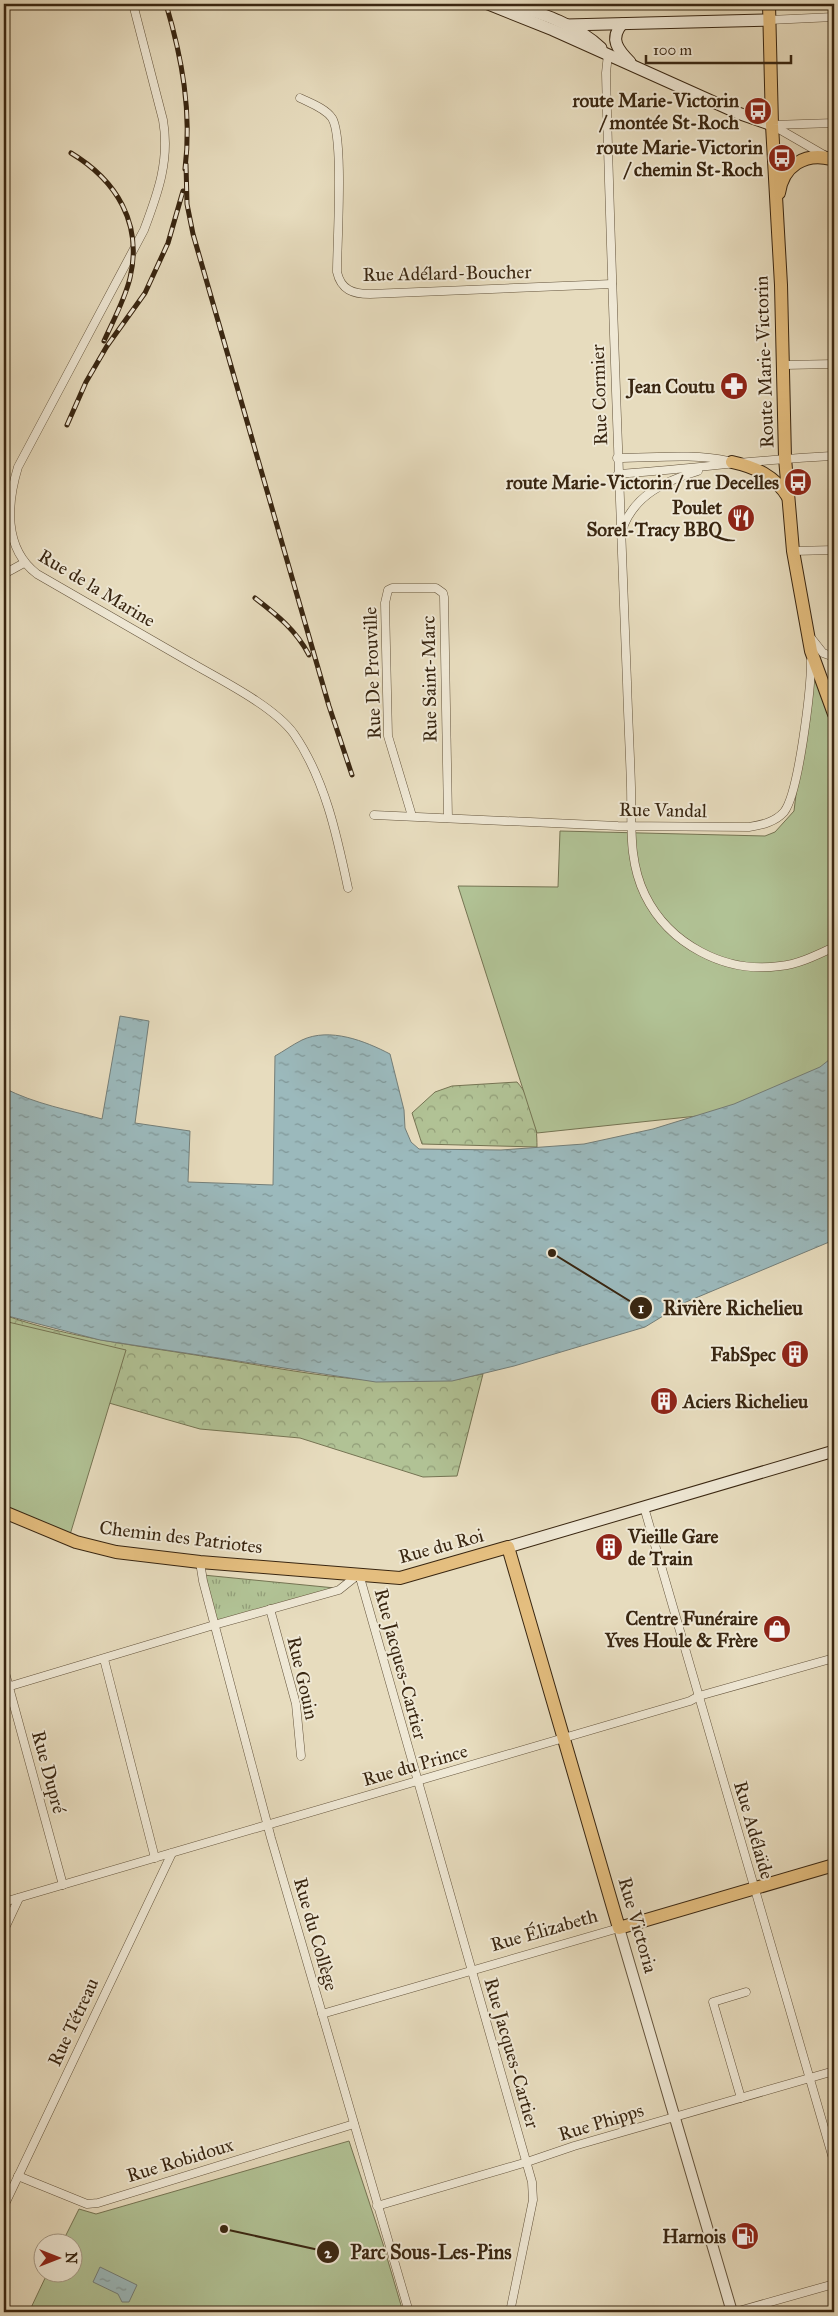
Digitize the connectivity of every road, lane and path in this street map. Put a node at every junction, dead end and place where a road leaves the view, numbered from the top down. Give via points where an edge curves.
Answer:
1 (133, 4) edge
2 (488, 4) edge
3 (512, 4) edge
4 (769, 4) edge
5 (540, 9) edge
6 (834, 17) edge
7 (769, 20) junction
8 (622, 24) junction
9 (567, 25) junction
10 (608, 54) junction
11 (636, 68) junction
12 (300, 98) dead end
13 (834, 123) edge
14 (772, 125) junction
15 (833, 160) edge
16 (777, 208) junction
17 (612, 284) junction
18 (834, 364) edge
19 (784, 365) junction
20 (834, 456) edge
21 (617, 458) junction
22 (785, 458) junction
23 (732, 462) junction
24 (618, 474) junction
25 (788, 497) junction
26 (621, 534) junction
27 (834, 550) edge
28 (793, 551) junction
29 (24, 563) junction
30 (4, 574) edge
31 (390, 589) joint
32 (806, 629) junction
33 (811, 651) junction
34 (834, 657) edge
35 (834, 714) edge
36 (374, 815) dead end
37 (412, 816) junction
38 (448, 818) junction
39 (631, 826) junction
40 (348, 888) dead end
41 (834, 947) edge
42 (834, 1451) edge
43 (644, 1507) junction
44 (4, 1512) edge
45 (508, 1547) junction
46 (200, 1562) junction
47 (359, 1574) junction
48 (270, 1609) junction
49 (214, 1625) junction
50 (834, 1658) edge
51 (104, 1659) junction
52 (4, 1669) edge
53 (6, 1688) edge
54 (699, 1696) junction
55 (564, 1738) junction
56 (301, 1756) dead end
57 (417, 1781) junction
58 (268, 1825) junction
59 (172, 1853) junction
60 (155, 1858) junction
61 (834, 1865) edge
62 (63, 1885) junction
63 (754, 1888) junction
64 (19, 1898) junction
65 (4, 1902) edge
66 (619, 1928) junction
67 (4, 1930) edge
68 (470, 1970) junction
69 (746, 1992) dead end
70 (322, 2014) junction
71 (834, 2071) edge
72 (810, 2078) junction
73 (741, 2098) junction
74 (674, 2118) junction
75 (354, 2124) junction
76 (526, 2162) junction
77 (834, 2162) edge
78 (18, 2176) junction
79 (4, 2206) edge
80 (377, 2206) junction
81 (834, 2284) edge
82 (409, 2312) edge
83 (510, 2312) edge
84 (734, 2312) edge

1 - 29 street, Rue de la Marine via 163,120 165,165 144,230 18,466 10,499 10,522 12,536
2 - 10 main road
3 - 5 main road
4 - 7 main road, Route Marie-Victorin
5 - 9 main road
6 - 7 street
7 - 8 main road
7 - 14 main road, Route Marie-Victorin
8 - 9 main road
8 - 11 main road via 615,36 616,44
9 - 10 main road
10 - 11 main road
10 - 17 street, Rue Cormier
11 - 14 main road
12 - 17 street, Rue Adélard-Boucher via 329,114 336,130 337,272 342,286 348,290 370,294
13 - 14 street
14 - 15 street
14 - 16 main road, Route Marie-Victorin
15 - 16 main road via 818,157 794,165 783,179
16 - 19 main road, Route Marie-Victorin
17 - 21 street, Rue Cormier
18 - 19 street
19 - 22 main road, Route Marie-Victorin
20 - 22 street
21 - 23 street
21 - 24 street, Rue Cormier
22 - 23 street
22 - 25 main road, Route Marie-Victorin
23 - 24 street
23 - 25 main road via 767,475 781,486
23 - 26 street via 683,476 644,496 632,508
24 - 26 street, Rue Cormier
25 - 28 main road, Route Marie-Victorin
26 - 39 street, Rue Cormier
27 - 28 street
28 - 32 main road, Route Marie-Victorin
29 - 30 street
29 - 40 street, Rue de la Marine via 37,574 228,684 281,720 301,745 325,798
31 - 37 street, Rue De Prouville via 385,603 388,736
31 - 38 street, Rue Saint-Marc via 436,588 443,593
32 - 33 main road, Route Marie-Victorin
32 - 34 street via 818,648
33 - 35 main road, Route Marie-Victorin
33 - 39 street, Rue Vandal via 797,778 783,813 767,824 750,827
36 - 37 street, Rue Vandal
37 - 38 street, Rue Vandal
38 - 39 street, Rue Vandal
39 - 41 street, Rue Cormier via 632,858 646,897 686,944 718,959 749,966 780,966 798,962
42 - 43 main road, Rue du Roi
43 - 45 main road, Rue du Roi
43 - 54 street, Rue Adélaïde
44 - 46 main road, Chemin des Patriotes via 95,1547
45 - 47 main road, Rue du Roi via 400,1578
45 - 55 main road, Rue Victoria
46 - 47 main road, Chemin des Patriotes
46 - 49 street, Rue du Collège
47 - 48 street via 338,1590
47 - 57 street, Rue Jacques-Cartier
48 - 49 street
48 - 56 street, Rue Gouin via 296,1704
49 - 51 street
49 - 58 street, Rue du Collège
50 - 54 street, Rue du Prince
51 - 53 street
51 - 60 street
52 - 53 street, Rue Dupré
53 - 62 street, Rue Dupré
54 - 55 street, Rue du Prince
54 - 63 street, Rue Adélaïde
55 - 57 street, Rue du Prince
55 - 66 main road, Rue Victoria
57 - 58 street, Rue du Prince
57 - 68 street, Rue Jacques-Cartier
58 - 59 street, Rue du Prince
58 - 70 street, Rue du Collège
59 - 60 street, Rue du Prince
59 - 78 street, Rue Tétreau
60 - 62 street, Rue du Prince
61 - 63 main road, Rue Élizabeth
62 - 64 street, Rue du Prince
63 - 66 main road, Rue Élizabeth
63 - 72 street, Rue Adélaïde
64 - 65 street, Rue du Prince
64 - 67 street
66 - 68 street, Rue Élizabeth
66 - 74 street, Rue Victoria
68 - 70 street, Rue Élizabeth
68 - 76 street, Rue Jacques-Cartier
69 - 73 street via 713,2002
70 - 75 street, Rue du Collège
71 - 72 street, Rue Phipps
72 - 73 street, Rue Phipps
72 - 77 street, Rue Adélaïde
73 - 74 street, Rue Phipps
74 - 76 street, Rue Phipps
74 - 84 street, Rue Victoria
75 - 78 street, Rue Robidoux via 98,2203 88,2204
75 - 80 street, Rue du Collège
76 - 80 street, Rue Phipps
76 - 83 street, Rue Jacques-Cartier via 533,2200
78 - 79 street, Rue Tétreau
80 - 82 street, Rue du Collège
81 - 84 street

